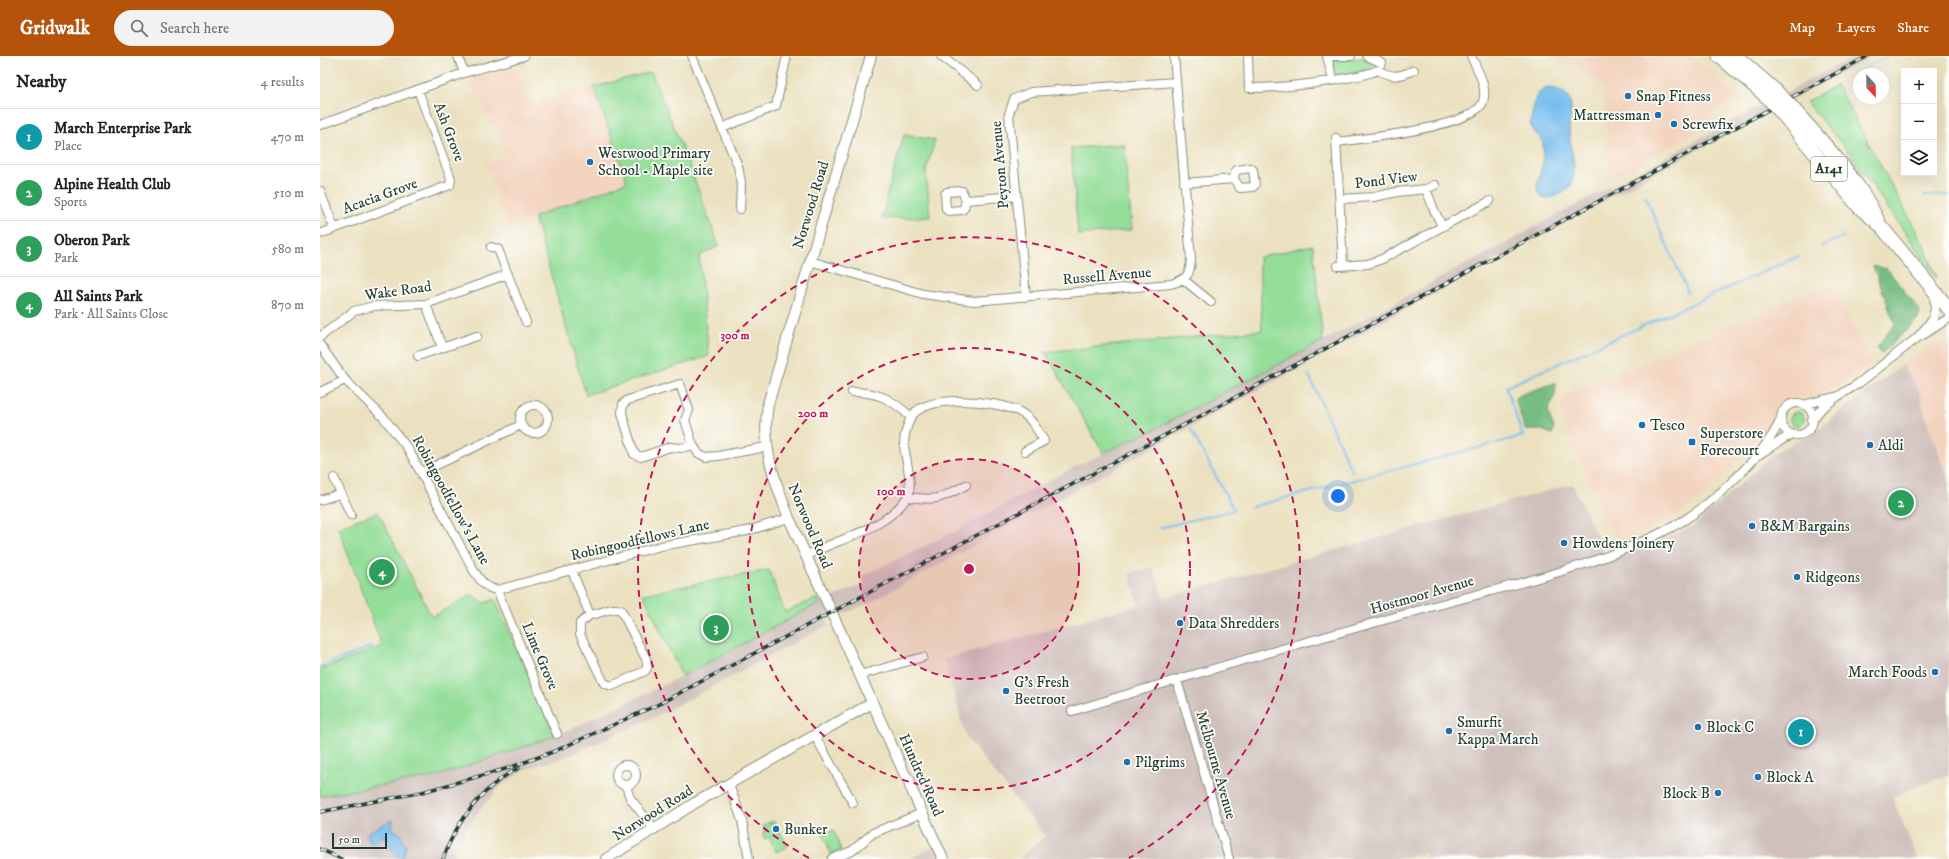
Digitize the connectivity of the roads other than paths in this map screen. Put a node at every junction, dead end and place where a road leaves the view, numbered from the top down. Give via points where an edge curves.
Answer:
1 (458, 56) edge
2 (524, 56) edge
3 (692, 56) edge
4 (871, 56) edge
5 (941, 56) edge
6 (1174, 56) edge
7 (1248, 56) edge
8 (1327, 56) edge
9 (1351, 56) edge
10 (1368, 56) edge
11 (1471, 56) edge
12 (1720, 56) edge
13 (1736, 56) edge
14 (786, 60) dead end
15 (1381, 63) edge
16 (1414, 70) dead end
17 (464, 73) junction
18 (1333, 80) junction
19 (1176, 82) junction
20 (978, 85) dead end
21 (418, 90) junction
22 (1772, 94) junction
23 (320, 125) edge
24 (722, 128) junction
25 (1234, 179) dead end
26 (1184, 183) junction
27 (450, 185) joint
28 (1435, 186) dead end
29 (1426, 189) junction
30 (320, 191) edge
31 (1016, 196) junction
32 (1340, 199) junction
33 (966, 200) dead end
34 (1490, 201) dead end
35 (740, 209) dead end
36 (1442, 226) junction
37 (334, 228) junction
38 (320, 234) edge
39 (491, 247) dead end
40 (810, 261) junction
41 (508, 274) junction
42 (1184, 280) junction
43 (1934, 292) junction
44 (1026, 297) junction
45 (1211, 302) dead end
46 (426, 304) junction
47 (1949, 309) edge
48 (1949, 318) edge
49 (526, 322) dead end
50 (477, 336) dead end
51 (320, 337) edge
52 (1917, 338) junction
53 (320, 345) edge
54 (442, 347) junction
55 (418, 356) dead end
56 (345, 380) junction
57 (320, 392) edge
58 (852, 392) dead end
59 (1837, 397) junction
60 (1803, 404) junction
61 (911, 417) junction
62 (1781, 419) junction
63 (1812, 420) junction
64 (521, 425) dead end
65 (1794, 435) junction
66 (692, 445) junction
67 (766, 447) junction
68 (1025, 451) dead end
69 (1755, 457) junction
70 (422, 472) junction
71 (334, 478) dead end
72 (966, 485) dead end
73 (340, 494) junction
74 (908, 497) junction
75 (320, 500) edge
76 (351, 515) dead end
77 (789, 518) junction
78 (805, 556) junction
79 (572, 571) junction
80 (497, 590) junction
81 (590, 615) junction
82 (923, 657) dead end
83 (860, 675) junction
84 (1177, 680) junction
85 (872, 702) junction
86 (1072, 711) dead end
87 (557, 734) dead end
88 (815, 736) junction
89 (729, 785) junction
90 (626, 786) dead end
91 (853, 803) dead end
92 (922, 813) junction
93 (654, 829) junction
94 (608, 859) edge
95 (749, 859) edge
96 (832, 859) edge
97 (943, 859) edge
98 (1228, 859) edge

1 - 17 street
2 - 17 street
3 - 24 street
4 - 40 street, Norwood Road
5 - 20 street
6 - 19 street
7 - 18 street via 1249,88 1282,88
8 - 9 street
8 - 18 street
10 - 15 street
11 - 32 street via 1483,86 1483,102 1477,110 1467,116 1410,132 1336,140
12 - 22 highway, A141
13 - 22 highway, A141
14 - 24 street via 776,106
15 - 16 street via 1387,75 1396,77
15 - 18 street via 1361,75
17 - 21 street
19 - 26 street
19 - 31 street, Peyton Avenue via 1031,92 1014,100 1009,114
21 - 23 street
21 - 27 street, Ash Grove via 451,179
22 - 43 highway, A141, bridge via 1859,207 1880,225
24 - 35 street via 738,166 741,183
25 - 26 street
26 - 42 street via 1191,259 1190,272
27 - 37 street, Acacia Grove
28 - 29 street, Pond View
29 - 32 street, Pond View
29 - 36 street
30 - 37 street
31 - 33 street
31 - 44 street, Peyton Avenue
32 - 36 street via 1340,265 1368,264 1382,259
34 - 36 street
37 - 38 street, Acacia Grove
39 - 41 street via 498,249
40 - 44 street, Russell Avenue via 923,294 974,301
40 - 67 street, Norwood Road via 768,404 765,420
41 - 46 street, Wake Road
41 - 49 street
42 - 44 street, Russell Avenue via 1171,284
42 - 45 street
43 - 47 highway, A141
43 - 52 street via 1933,319
46 - 51 street, Wake Road via 374,306 354,312
46 - 54 street
48 - 52 street
50 - 54 street
52 - 59 street
53 - 56 street, Robingoodfellow's Lane
54 - 55 street
56 - 57 street
56 - 70 street, Robingoodfellow's Lane via 384,418
58 - 61 street via 879,395 894,402
59 - 60 street
59 - 63 street via 1822,408
60 - 62 street via 1786,407
60 - 63 street via 1809,409
61 - 68 street via 925,406 940,402 961,401 1009,408 1026,416 1044,441
61 - 74 street via 904,444 908,466
62 - 65 street via 1784,429
62 - 69 street, Hostmoor Avenue
63 - 65 street via 1808,430
64 - 70 street
65 - 69 street, Hostmoor Avenue
66 - 66 street via 670,447 641,457 634,454 622,413 623,404 628,400 680,384 688,410 685,420
66 - 67 street via 698,453 706,457
67 - 77 street, Norwood Road via 773,476
69 - 84 street, Hostmoor Avenue via 1723,489 1692,514 1670,528 1613,554 1535,579
70 - 80 street, Robingoodfellow's Lane via 474,571 482,583 490,589
71 - 73 street
72 - 74 street via 941,498 931,500
73 - 75 street
73 - 76 street
74 - 78 street via 882,522
77 - 78 street, Norwood Road
77 - 79 street, Robingoodfellows Lane via 747,530 661,546
78 - 83 street, Norwood Road
79 - 80 street, Robingoodfellows Lane
79 - 81 street
80 - 87 street, Lime Grove
81 - 81 street via 613,609 621,610 647,661 645,672 612,686 604,683 580,634 580,623
82 - 83 street
83 - 85 street, Norwood Road
84 - 86 street, Hostmoor Avenue
84 - 98 street, Melbourne Avenue
85 - 88 street, Norwood Road
85 - 92 street, Hundred Road via 909,779
88 - 89 street, Norwood Road
88 - 91 street
89 - 93 street, Norwood Road
89 - 95 street via 742,820
90 - 93 street via 630,798
92 - 96 street via 873,833 852,851
92 - 97 street, Hundred Road
93 - 94 street, Norwood Road

